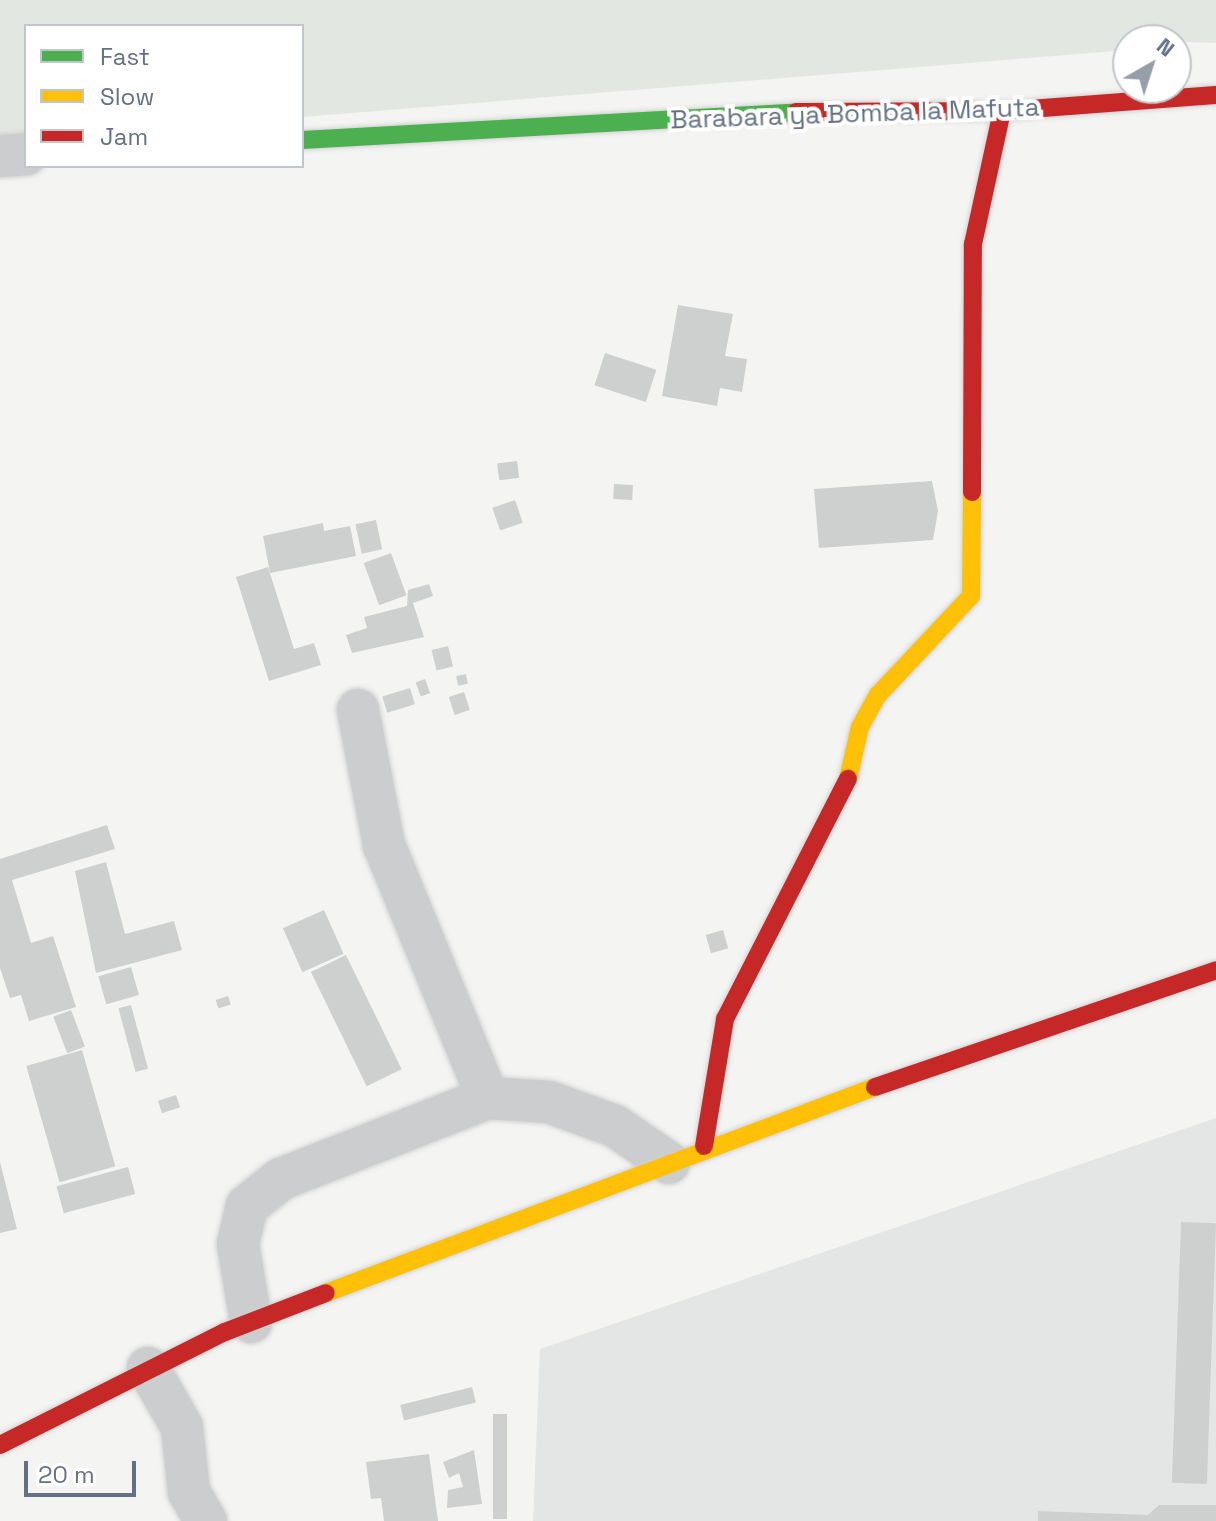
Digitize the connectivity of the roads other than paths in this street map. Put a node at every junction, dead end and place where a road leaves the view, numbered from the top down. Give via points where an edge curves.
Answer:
1 (1216, 95) edge
2 (1002, 111) junction
3 (304, 140) edge
4 (24, 154) edge
5 (0, 156) edge
6 (358, 710) dead end
7 (1216, 970) edge
8 (488, 1098) junction
9 (687, 1154) junction
10 (251, 1322) junction
11 (148, 1368) junction
12 (0, 1445) edge
13 (206, 1521) edge

1 - 2 main road, Barabara ya Bomba la Mafuta
2 - 3 main road, Barabara ya Bomba la Mafuta via 723,113
2 - 9 main road via 973,244 971,596 878,695 860,727 844,796 725,1019
4 - 5 street
6 - 8 street via 384,845
7 - 9 main road
8 - 9 street via 549,1102
8 - 10 street via 281,1179 247,1206 238,1244
9 - 10 main road
10 - 11 main road
11 - 12 main road
11 - 13 street via 182,1427 189,1492

